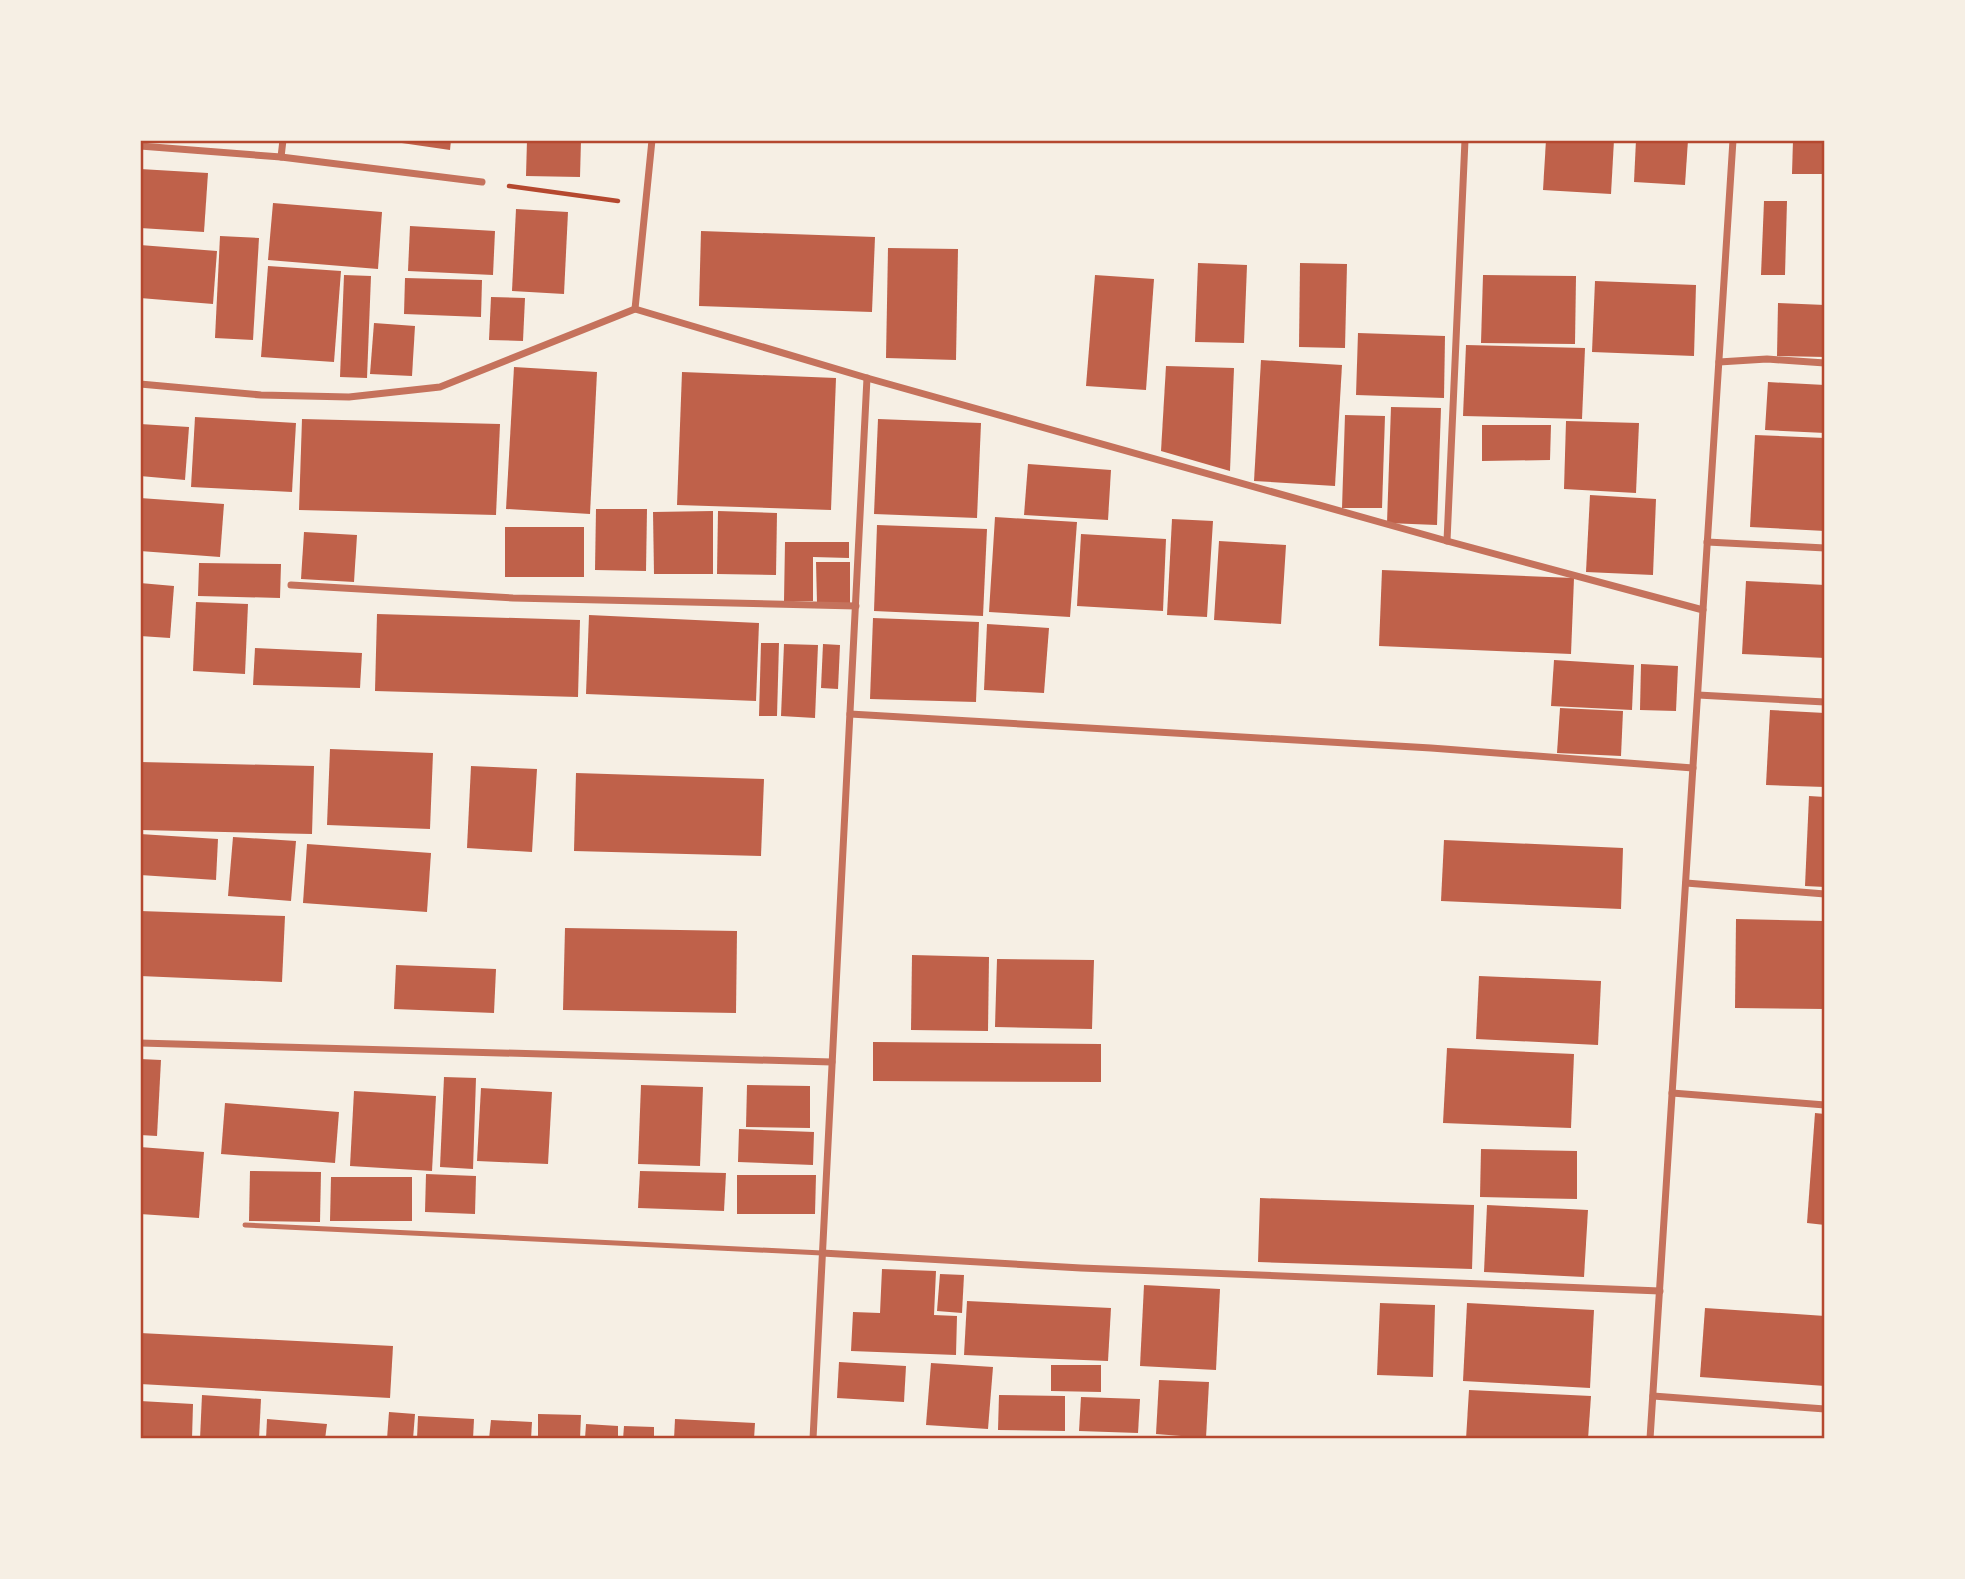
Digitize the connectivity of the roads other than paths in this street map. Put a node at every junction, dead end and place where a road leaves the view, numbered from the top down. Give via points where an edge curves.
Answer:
1 (283, 140) edge
2 (652, 140) edge
3 (1465, 140) edge
4 (1734, 140) edge
5 (140, 146) edge
6 (281, 157) junction
7 (482, 183) road end
8 (635, 309) junction
9 (1719, 362) junction
10 (1825, 363) edge
11 (867, 377) junction
12 (140, 384) edge
13 (1447, 541) junction
14 (1707, 542) junction
15 (1825, 548) edge
16 (290, 585) dead end
17 (856, 607) junction
18 (1703, 610) junction
19 (1698, 695) junction
20 (1825, 702) edge
21 (850, 714) junction
22 (1693, 768) junction
23 (1686, 883) junction
24 (1825, 894) edge
25 (140, 1042) edge
26 (832, 1062) junction
27 (1672, 1093) junction
28 (1825, 1105) edge
29 (245, 1225) dead end
30 (822, 1253) junction
31 (1660, 1291) junction
32 (1653, 1396) junction
33 (1825, 1409) edge
34 (813, 1439) edge
35 (1650, 1439) edge

1 - 6 street
2 - 8 street
3 - 13 street
4 - 9 street
5 - 6 street
6 - 7 street
8 - 11 street
8 - 12 street via 440,387 349,397 261,396
9 - 10 street
9 - 14 street
11 - 13 street
11 - 17 street
13 - 18 street
14 - 15 street
14 - 18 street
16 - 17 street via 513,598
17 - 21 street
18 - 19 street
19 - 20 street
19 - 22 street
21 - 22 street
21 - 26 street
22 - 23 street
23 - 24 street
23 - 27 street
25 - 26 street
26 - 30 street
27 - 28 street
27 - 31 street
29 - 30 lane
30 - 31 street via 1095,1269
30 - 34 street
31 - 32 street
32 - 33 street
32 - 35 street

